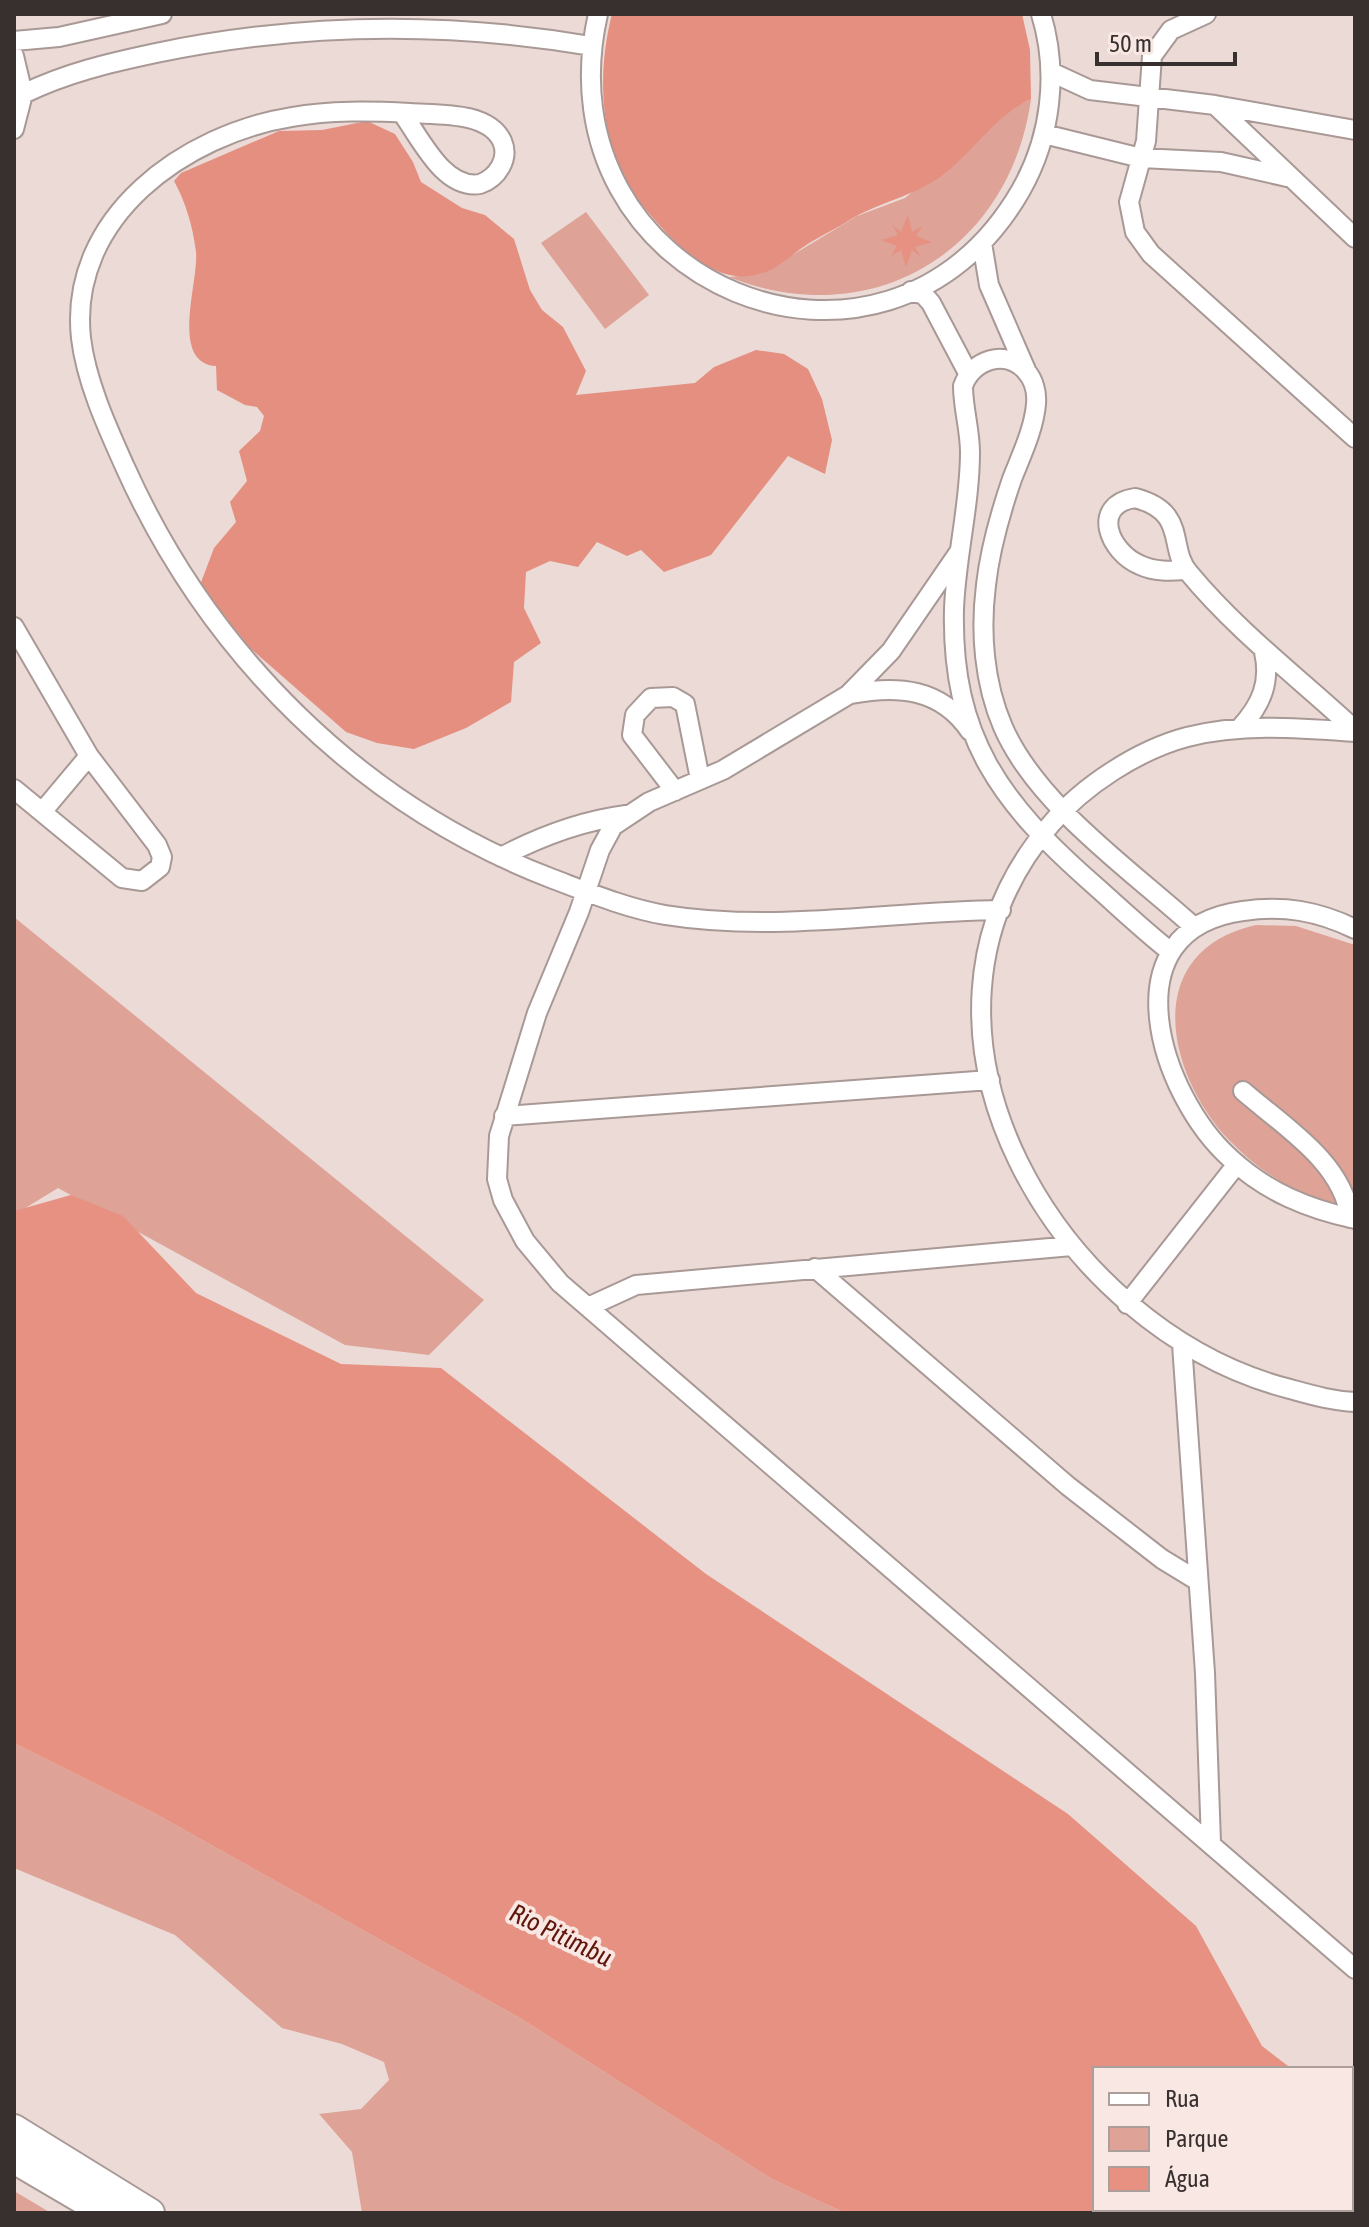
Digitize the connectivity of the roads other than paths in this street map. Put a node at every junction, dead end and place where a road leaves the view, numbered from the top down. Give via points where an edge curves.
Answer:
1 (162, 14) edge
2 (598, 14) edge
3 (1041, 14) edge
4 (1206, 14) edge
5 (14, 41) edge
6 (591, 46) junction
7 (14, 56) edge
8 (1051, 72) junction
9 (23, 94) junction
10 (1148, 96) junction
11 (1215, 105) junction
12 (402, 113) junction
13 (14, 129) edge
14 (1355, 130) edge
15 (1044, 134) junction
16 (1141, 158) junction
17 (1287, 177) junction
18 (1355, 238) edge
19 (982, 243) junction
20 (911, 291) junction
21 (1026, 370) junction
22 (968, 373) junction
23 (1355, 438) edge
24 (959, 552) junction
25 (1185, 570) junction
26 (14, 627) edge
27 (1264, 652) junction
28 (848, 695) junction
29 (1240, 728) junction
30 (1355, 731) edge
31 (979, 744) junction
32 (89, 756) junction
33 (700, 779) junction
34 (14, 789) edge
35 (675, 791) junction
36 (1063, 810) junction
37 (42, 812) junction
38 (629, 815) junction
39 (1040, 837) junction
40 (501, 857) junction
41 (585, 891) junction
42 (1001, 910) junction
43 (1194, 927) junction
44 (1355, 929) edge
45 (1171, 952) junction
46 (990, 1080) junction
47 (1243, 1091) dead end
48 (504, 1116) junction
49 (1237, 1164) junction
50 (1353, 1219) edge
51 (1072, 1246) junction
52 (815, 1268) junction
53 (1127, 1304) junction
54 (588, 1307) junction
55 (1182, 1344) junction
56 (1355, 1402) edge
57 (1198, 1581) junction
58 (1211, 1842) junction
59 (1355, 1969) edge
60 (14, 2129) edge
61 (14, 2159) edge
62 (106, 2213) edge
63 (150, 2213) edge

1 - 5 street via 59,37
2 - 6 street
3 - 8 street
4 - 10 street via 1163,36 1152,56
6 - 9 street via 469,30 299,31 194,45 97,66
6 - 20 street via 589,87 606,166 642,224 680,262 739,294 792,308 832,309
7 - 9 street
8 - 10 street via 1090,90
8 - 15 street
9 - 13 street
10 - 11 street
10 - 16 street
11 - 14 street
11 - 17 street
12 - 12 street via 458,183 480,184 499,170 504,147 487,126 459,117
12 - 40 street via 290,117 222,137 171,163 122,208 103,235 83,289 81,342 104,416 140,501 185,581 236,650 364,774 440,825
15 - 16 street
15 - 19 street via 1030,174
16 - 17 street via 1221,162
16 - 23 street via 1129,202 1142,243
17 - 18 street
19 - 20 street
19 - 21 street via 989,285
20 - 22 street via 931,303
21 - 22 street via 999,359
21 - 36 street via 1036,407 990,558 985,662 994,704 1014,750
22 - 24 street via 963,403 969,478
24 - 28 street via 891,651
24 - 31 street via 956,661
25 - 25 street via 1171,523 1158,507 1135,498 1116,506 1109,536 1123,555 1151,569
25 - 27 street
26 - 32 street
27 - 29 street via 1263,694
27 - 30 street
28 - 31 street via 879,688 928,694
28 - 33 street
29 - 30 street
29 - 36 street via 1183,738 1151,751
31 - 39 street via 1004,794
32 - 37 street
32 - 37 street via 157,845 160,867 142,881 122,878
33 - 35 street
33 - 35 street via 685,704 673,697 651,698 635,715 632,735
34 - 37 street
35 - 38 street
36 - 39 street
36 - 43 street
38 - 40 street via 591,819
38 - 41 street via 613,826
39 - 42 street
39 - 45 street
40 - 41 street
41 - 42 street via 663,914 745,921
41 - 48 street
42 - 46 street via 989,950 983,1005
43 - 44 street via 1214,916 1276,907 1320,913
43 - 45 street
45 - 49 street via 1158,989 1166,1054 1194,1115
46 - 48 street
46 - 51 street via 1013,1152
47 - 50 street via 1326,1165 1344,1192
48 - 54 street via 497,1179 503,1200 525,1241
49 - 50 street via 1290,1200
49 - 53 street
51 - 52 street
51 - 53 street
52 - 54 street via 636,1285
52 - 57 street via 1068,1486 1144,1547
53 - 55 street
54 - 58 street
55 - 56 street via 1258,1381
55 - 57 street
57 - 58 street
58 - 59 street
60 - 63 main road
61 - 62 main road

